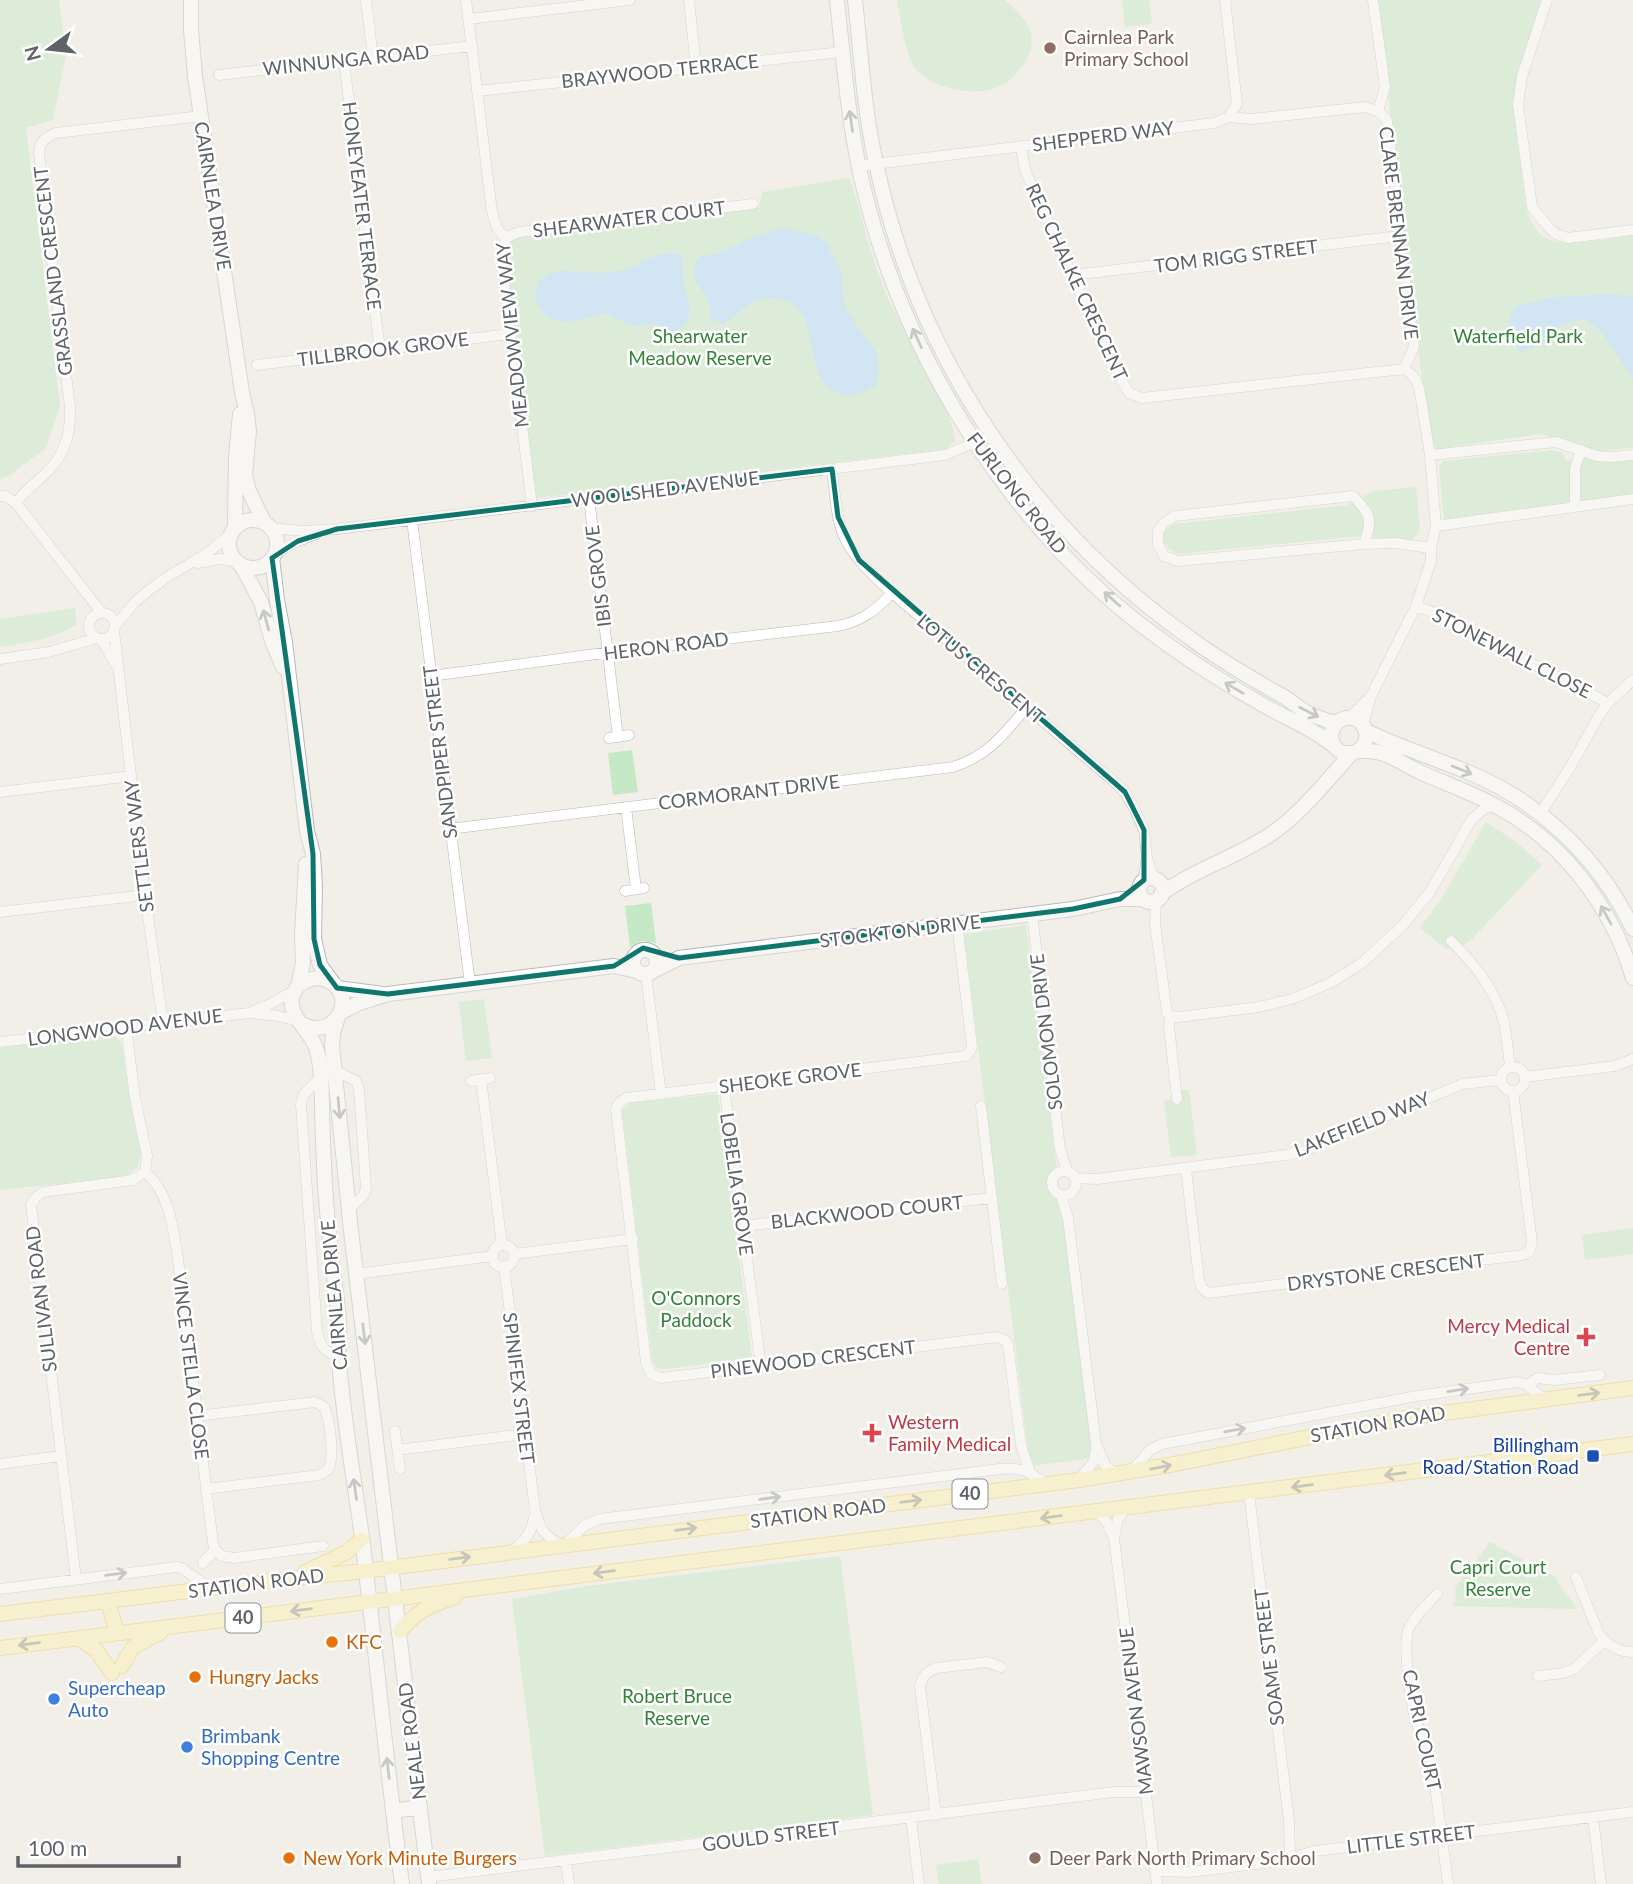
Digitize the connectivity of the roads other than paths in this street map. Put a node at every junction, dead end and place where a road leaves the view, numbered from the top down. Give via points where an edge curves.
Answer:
1 (191, 0) edge
2 (366, 0) edge
3 (466, 0) edge
4 (630, 0) edge
5 (689, 0) edge
6 (837, 0) edge
7 (855, 0) edge
8 (1225, 0) edge
9 (1373, 0) edge
10 (1547, 0) edge
11 (469, 19) junction
12 (472, 46) junction
13 (842, 52) junction
14 (373, 58) junction
15 (344, 61) junction
16 (696, 67) junction
17 (219, 75) dead end
18 (478, 91) junction
19 (1377, 111) junction
20 (201, 117) junction
21 (1228, 117) junction
22 (1021, 146) junction
23 (876, 163) junction
24 (858, 166) junction
25 (753, 204) dead end
26 (1633, 230) edge
27 (1399, 236) junction
28 (506, 239) junction
29 (1073, 275) junction
30 (510, 334) junction
31 (380, 350) junction
32 (257, 365) dead end
33 (1404, 369) junction
34 (242, 391) junction
35 (989, 432) junction
36 (974, 442) junction
37 (1581, 450) junction
38 (1430, 455) junction
39 (1633, 455) edge
40 (832, 469) junction
41 (0, 496) edge
42 (589, 499) junction
43 (1633, 499) edge
44 (16, 503) junction
45 (532, 506) junction
46 (1575, 507) junction
47 (412, 520) junction
48 (267, 525) junction
49 (1436, 526) junction
50 (337, 529) junction
51 (234, 530) junction
52 (1364, 544) junction
53 (1431, 548) junction
54 (273, 556) junction
55 (239, 563) junction
56 (187, 566) junction
57 (80, 586) junction
58 (892, 593) junction
59 (135, 602) junction
60 (1416, 606) junction
61 (104, 612) junction
62 (89, 622) junction
63 (115, 629) junction
64 (99, 639) junction
65 (64, 648) junction
66 (607, 653) junction
67 (0, 659) edge
68 (118, 669) junction
69 (431, 676) junction
70 (288, 677) junction
71 (1633, 680) edge
72 (1371, 696) junction
73 (1608, 703) junction
74 (1027, 707) junction
75 (1343, 720) junction
76 (1364, 728) junction
77 (619, 737) dead end
78 (1334, 746) junction
79 (1355, 752) junction
80 (131, 776) junction
81 (1326, 780) junction
82 (1466, 791) junction
83 (0, 792) edge
84 (1496, 805) junction
85 (626, 807) junction
86 (1540, 814) junction
87 (1472, 819) junction
88 (449, 829) junction
89 (1531, 829) junction
90 (307, 831) junction
91 (635, 890) dead end
92 (1150, 890) junction
93 (145, 895) junction
94 (0, 912) edge
95 (1032, 914) junction
96 (957, 924) junction
97 (1633, 929) edge
98 (1451, 941) dead end
99 (652, 953) junction
100 (635, 956) junction
101 (679, 958) junction
102 (614, 966) junction
103 (645, 972) junction
104 (1633, 978) edge
105 (470, 984) junction
106 (335, 986) junction
107 (297, 988) junction
108 (388, 994) junction
109 (249, 1013) junction
110 (339, 1015) junction
111 (1171, 1016) junction
112 (299, 1022) junction
113 (163, 1023) junction
114 (126, 1026) junction
115 (0, 1042) edge
116 (1633, 1059) edge
117 (1510, 1066) junction
118 (1615, 1066) junction
119 (1633, 1068) edge
120 (336, 1070) junction
121 (321, 1077) junction
122 (1525, 1077) junction
123 (481, 1079) dead end
124 (1500, 1080) junction
125 (724, 1086) junction
126 (1514, 1091) junction
127 (661, 1094) junction
128 (1177, 1099) dead end
129 (981, 1106) dead end
130 (1186, 1169) junction
131 (145, 1172) junction
132 (1068, 1182) junction
133 (992, 1198) junction
134 (349, 1209) junction
135 (743, 1226) junction
136 (632, 1240) junction
137 (502, 1245) junction
138 (514, 1254) junction
139 (492, 1256) junction
140 (504, 1266) junction
141 (333, 1274) junction
142 (356, 1274) junction
143 (1002, 1284) dead end
144 (338, 1357) junction
145 (761, 1366) junction
146 (1600, 1375) dead end
147 (1527, 1385) junction
148 (1633, 1388) edge
149 (1544, 1399) junction
150 (197, 1416) junction
151 (395, 1431) dead end
152 (525, 1434) junction
153 (1096, 1444) junction
154 (1633, 1444) edge
155 (1021, 1446) junction
156 (398, 1450) junction
157 (60, 1456) junction
158 (0, 1464) edge
159 (1008, 1468) junction
160 (400, 1469) dead end
161 (1030, 1472) junction
162 (1124, 1474) junction
163 (1079, 1480) junction
164 (1047, 1485) junction
165 (206, 1489) junction
166 (1249, 1493) junction
167 (1125, 1508) junction
168 (535, 1510) junction
169 (1096, 1511) junction
170 (1114, 1538) junction
171 (362, 1539) junction
172 (563, 1545) junction
173 (323, 1546) dead end
174 (215, 1550) junction
175 (512, 1551) junction
176 (204, 1563) dead end
177 (392, 1567) junction
178 (365, 1571) junction
179 (1576, 1577) dead end
180 (287, 1578) junction
181 (76, 1579) junction
182 (483, 1587) junction
183 (210, 1588) junction
184 (0, 1589) edge
185 (1437, 1594) dead end
186 (396, 1598) junction
187 (108, 1601) junction
188 (369, 1602) junction
189 (0, 1614) edge
190 (172, 1627) junction
191 (400, 1631) junction
192 (112, 1634) junction
193 (78, 1638) junction
194 (1604, 1641) junction
195 (0, 1648) edge
196 (1633, 1652) edge
197 (1001, 1667) dead end
198 (1538, 1676) dead end
199 (1145, 1788) junction
200 (420, 1807) junction
201 (393, 1811) junction
202 (1633, 1812) edge
203 (936, 1815) junction
204 (1593, 1817) junction
205 (911, 1818) junction
206 (1442, 1836) junction
207 (1294, 1857) junction
208 (566, 1861) junction
209 (1156, 1879) edge
210 (429, 1881) edge
211 (402, 1884) edge
212 (569, 1884) edge
213 (919, 1884) edge
214 (1447, 1884) edge
215 (1601, 1884) edge

1 - 20 street, CAIRNLEA DRIVE
2 - 14 street
3 - 11 street, MEADOWVIEW WAY
4 - 11 street
5 - 16 street
6 - 13 street, FURLONG ROAD
7 - 23 street, FURLONG ROAD
8 - 21 street via 1237,104
9 - 19 street via 1385,87
10 - 26 street via 1522,76 1518,105 1532,207 1556,234 1569,238
11 - 12 street, MEADOWVIEW WAY
12 - 14 street, WINNUNGA ROAD
12 - 18 street, MEADOWVIEW WAY
13 - 16 street, BRAYWOOD TERRACE
24 -> 13 street, FURLONG ROAD
14 - 15 street, WINNUNGA ROAD
15 - 17 street, WINNUNGA ROAD
15 - 31 street, HONEYEATER TERRACE
16 - 18 street, BRAYWOOD TERRACE
18 - 28 street, MEADOWVIEW WAY via 492,212
19 - 21 street, CLARE BRENNAN DRIVE via 1365,107 1252,119
19 - 27 street, CLARE BRENNAN DRIVE via 1387,121
20 - 34 street, CAIRNLEA DRIVE
20 - 44 street, GRASSLAND CRESCENT via 56,133 40,144 70,425 60,456
21 - 22 street, SHEPPERD WAY
22 - 23 street, SHEPPERD WAY
22 - 29 street, REG CHALKE CRESCENT via 1025,170
23 - 24 street, SHEPPERD WAY
23 - 35 street, FURLONG ROAD via 925,315
36 -> 24 street, FURLONG ROAD via 917,339 893,282
25 - 28 street, SHEARWATER COURT via 520,232
27 - 29 street, TOM RIGG STREET
27 - 33 street, CLARE BRENNAN DRIVE via 1414,347
28 - 30 street, MEADOWVIEW WAY via 501,257
29 - 33 street, REG CHALKE CRESCENT via 1112,364 1129,393 1142,398
30 - 31 street, TILLBROOK GROVE
30 - 45 street, MEADOWVIEW WAY
31 - 32 street, TILLBROOK GROVE
33 - 38 street, CLARE BRENNAN DRIVE via 1418,384
34 - 48 street, CAIRNLEA DRIVE via 249,431 245,475
34 - 51 street, CAIRNLEA DRIVE
35 - 36 street, WOOLSHED AVENUE
35 -> 75 street, FURLONG ROAD via 1068,533 1169,624 1304,711
36 - 40 street, WOOLSHED AVENUE via 945,455
78 -> 36 street, FURLONG ROAD via 1225,684 1135,620 1032,518
37 - 38 street via 1556,442
37 - 39 street via 1597,456
37 - 46 street via 1575,468
38 - 49 street, CLARE BRENNAN DRIVE
40 - 42 street, WOOLSHED AVENUE
40 - 58 street, LOTUS CRESCENT via 844,537 859,560
41 - 44 street
42 - 45 street, WOOLSHED AVENUE
42 - 66 street, IBIS GROVE
43 - 46 street
44 - 57 street
45 - 47 street, WOOLSHED AVENUE
46 - 49 street
47 - 50 street, WOOLSHED AVENUE
47 - 69 street, SANDPIPER STREET
48 - 50 street, WOOLSHED AVENUE via 304,531
48 - 51 street via 249,520
48 - 54 street via 277,541
49 - 53 street, CLARE BRENNAN DRIVE
50 - 54 street, WOOLSHED AVENUE via 308,536
51 - 55 street via 229,548
51 - 56 street
52 - 52 street via 1178,561 1164,556 1158,531 1175,516 1353,496 1367,510 1370,528
52 - 53 street
53 - 60 street, CLARE BRENNAN DRIVE
54 - 55 street via 261,566
54 - 70 street
55 - 56 street via 219,559
70 -> 55 street via 261,602
56 - 59 street
57 - 61 street
57 - 62 street
58 - 66 street, HERON ROAD via 863,619 838,626
58 - 74 street, LOTUS CRESCENT
59 - 61 street
59 - 63 street
60 - 72 street, CLARE BRENNAN DRIVE
60 - 73 street, STONEWALL CLOSE
61 - 62 street
61 - 63 street via 113,618
62 - 64 street via 90,633
62 - 65 street
63 - 64 street via 109,637
63 - 68 street, SETTLERS WAY
64 - 65 street
64 - 68 street, SETTLERS WAY
65 - 67 street
66 - 69 street, HERON ROAD
66 - 77 street, IBIS GROVE
68 - 80 street, SETTLERS WAY
69 - 88 street, SANDPIPER STREET
70 - 90 street
71 - 73 street
72 - 75 street, CLARE BRENNAN DRIVE
72 - 76 street, CLARE BRENNAN DRIVE
73 - 86 street
74 - 85 street, CORMORANT DRIVE via 989,750 953,767
74 - 92 street, LOTUS CRESCENT via 1125,792 1143,830
75 - 76 street via 1355,719
75 - 78 street via 1331,733
76 - 79 street via 1366,742
76 -> 86 street via 1490,782
78 - 79 street via 1346,754
78 - 81 street
79 - 81 street
79 - 82 street via 1383,752
80 - 83 street
80 - 93 street, SETTLERS WAY
81 - 92 street via 1270,835
82 - 84 street
82 - 87 street via 1474,807
84 - 87 street
84 - 89 street
85 - 88 street, CORMORANT DRIVE
85 - 91 street
86 - 89 street
86 - 97 street via 1599,873
87 - 111 street via 1430,892 1362,963 1315,990 1274,1004
88 - 105 street, SANDPIPER STREET
104 -> 89 street via 1620,942 1589,887
90 - 106 street via 313,854 314,939 320,965
90 - 107 street via 303,963
92 - 95 street, STOCKTON DRIVE
92 - 111 street via 1166,1009
93 - 94 street
93 - 113 street, SETTLERS WAY
95 - 96 street, STOCKTON DRIVE
95 - 132 street, SOLOMON DRIVE via 1060,1149
96 - 101 street, STOCKTON DRIVE
96 - 125 street, SHEOKE GROVE via 972,1046 966,1056
98 - 117 street via 1492,992 1504,1020
99 - 100 street via 643,951
99 - 101 street, STOCKTON DRIVE
99 - 103 street via 656,964
100 - 102 street
100 - 103 street via 633,964
101 - 103 street, STOCKTON DRIVE
102 - 103 street
102 - 105 street
103 - 127 street
105 - 108 street
106 - 107 street via 312,978
106 - 108 street
106 - 110 street via 342,1000
107 - 109 street, LONGWOOD AVENUE
107 - 112 street via 291,1006
108 - 110 street
109 - 112 street, LONGWOOD AVENUE
109 - 113 street, LONGWOOD AVENUE
110 - 112 street via 325,1028
110 - 120 street, CAIRNLEA DRIVE via 332,1040
111 - 128 street
112 - 121 street, CAIRNLEA DRIVE via 315,1044
113 - 114 street, LONGWOOD AVENUE
114 - 115 street, LONGWOOD AVENUE
114 - 131 street via 147,1156
116 - 118 street
117 - 122 street
117 - 124 street
118 - 119 street
118 - 122 street
120 -> 134 street, CAIRNLEA DRIVE
120 - 134 street via 356,1081 359,1090 366,1188
121 - 141 street, CAIRNLEA DRIVE
121 - 144 street via 304,1094 301,1104 317,1332 320,1344
122 - 126 street
123 - 137 street
124 - 126 street
124 - 130 street, LAKEFIELD WAY via 1461,1084 1304,1151
125 - 127 street, SHEOKE GROVE
125 - 135 street, LOBELIA GROVE
126 - 130 street, DRYSTONE CRESCENT via 1532,1242 1529,1252 1522,1255 1208,1293 1199,1279
127 - 136 street, SHEOKE GROVE via 626,1098 616,1109
129 - 133 street, BLACKWOOD COURT
130 - 132 street, LAKEFIELD WAY
131 - 150 street, VINCE STELLA CLOSE via 160,1188 172,1226
131 - 157 street, SULLIVAN ROAD via 133,1180 43,1192 31,1205
132 - 153 street, SOLOMON DRIVE via 1068,1217
133 - 135 street, BLACKWOOD COURT
133 - 143 street, BLACKWOOD COURT
134 - 142 street, CAIRNLEA DRIVE
135 - 145 street, LOBELIA GROVE
136 - 138 street
136 - 145 street, PINEWOOD CRESCENT via 651,1374 661,1378
137 - 138 street
137 - 139 street
138 - 140 street
139 - 140 street
139 - 142 street
140 - 152 street, SPINIFEX STREET
141 - 142 street
141 - 144 street, CAIRNLEA DRIVE
142 -> 177 street, CAIRNLEA DRIVE
171 -> 144 street, CAIRNLEA DRIVE
145 - 155 street, PINEWOOD CRESCENT via 997,1337 1008,1345
146 - 147 street via 1538,1378
147 - 149 street
162 -> 147 street via 1162,1444 1418,1396 1508,1382
149 -> 148 main road, STATION ROAD / 40
162 -> 149 main road, STATION ROAD / 40 via 1405,1418
150 - 165 street, VINCE STELLA CLOSE
150 - 165 street via 315,1402 324,1407 327,1416 332,1456 328,1470 319,1475
151 - 156 street
152 - 156 street
152 - 168 street, SPINIFEX STREET
153 - 162 street, SOLOMON DRIVE via 1106,1466
153 - 163 street, SOLOMON DRIVE via 1094,1461
154 -> 166 main road, STATION ROAD / 40
155 - 159 street
155 - 161 street, PINEWOOD CRESCENT
156 - 160 street
157 - 158 street
157 - 181 street, SULLIVAN ROAD
159 - 161 street
172 -> 159 street via 585,1525 600,1519
161 - 164 street
162 - 163 main road, STATION ROAD / 40
163 - 164 main road, STATION ROAD / 40
172 -> 164 main road, STATION ROAD / 40
165 - 174 street, VINCE STELLA CLOSE
166 - 167 main road, STATION ROAD / 40
166 - 207 street, SOAME STREET
167 - 169 main road, STATION ROAD / 40
167 - 170 street, MAWSON AVENUE
168 - 172 street, SPINIFEX STREET via 542,1531
168 - 175 street, SPINIFEX STREET via 530,1534
169 - 170 street, MAWSON AVENUE
169 -> 182 main road, STATION ROAD / 40
170 - 199 street, MAWSON AVENUE
171 - 178 street, CAIRNLEA DRIVE
171 - 180 main road via 332,1560
172 - 175 main road, STATION ROAD / 40
173 - 174 street via 234,1558
174 - 176 street
177 -> 175 main road, STATION ROAD / 40
177 - 178 main road, STATION ROAD / 40
177 - 186 street, CAIRNLEA DRIVE
178 - 180 main road, STATION ROAD / 40
178 - 188 street, NEALE ROAD
179 - 194 street
180 - 183 main road, STATION ROAD / 40
181 -> 183 street via 177,1567
181 - 184 street
182 - 186 main road, STATION ROAD / 40
182 - 191 main road via 414,1615
183 - 187 main road, STATION ROAD / 40
185 - 206 street, CAPRI COURT via 1415,1618 1407,1633 1406,1649 1416,1718 1430,1753
186 - 188 main road, STATION ROAD / 40
186 - 191 street, NEALE ROAD
187 - 189 main road, STATION ROAD / 40
187 - 192 main road
188 -> 190 main road, STATION ROAD / 40
201 -> 188 street, NEALE ROAD
190 - 192 main road, STATION ROAD / 40
190 - 193 main road via 134,1647 117,1670
191 - 200 street, NEALE ROAD
192 - 193 main road, STATION ROAD / 40
193 -> 195 main road, STATION ROAD / 40
194 - 196 street via 1620,1651
194 - 198 street via 1571,1671
197 - 203 street via 987,1662 936,1668 920,1682
199 - 203 street, GOULD STREET
199 - 209 street, MAWSON AVENUE
200 - 201 street
200 - 210 street, NEALE ROAD
201 - 211 street, NEALE ROAD
202 - 204 street, LITTLE STREET
203 - 205 street, GOULD STREET
204 - 206 street, LITTLE STREET
204 - 215 street
205 - 208 street, GOULD STREET
205 - 213 street
206 - 207 street, LITTLE STREET
206 - 214 street, CAPRI COURT
207 - 209 street, LITTLE STREET
208 - 210 street, GOULD STREET
208 - 212 street

